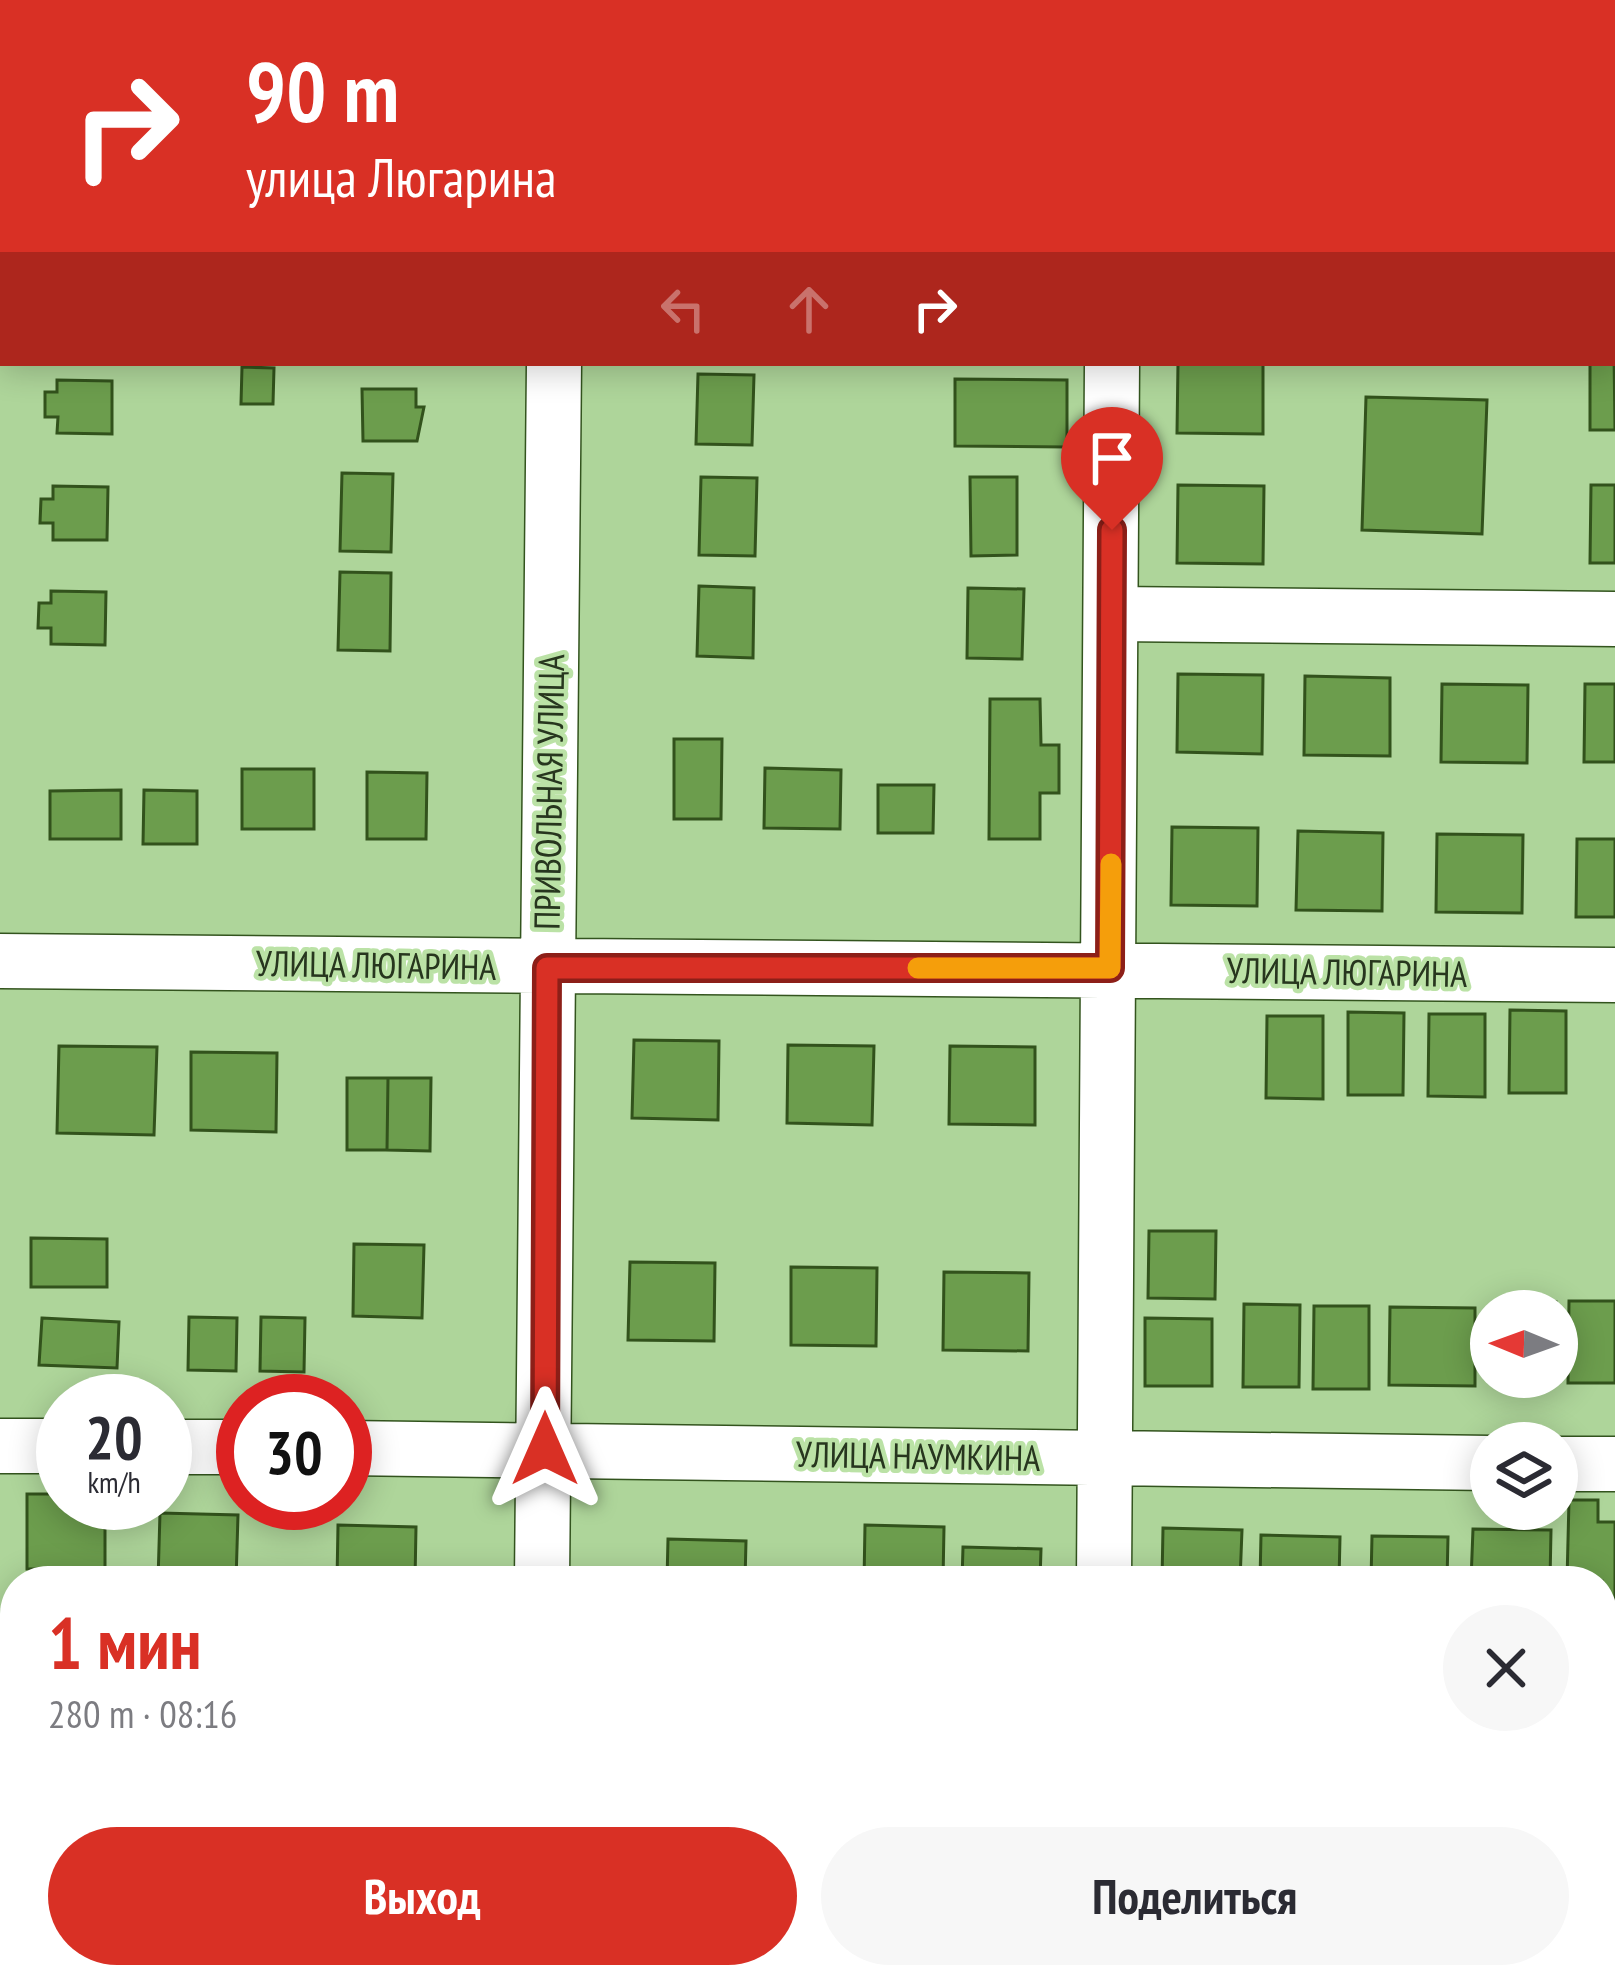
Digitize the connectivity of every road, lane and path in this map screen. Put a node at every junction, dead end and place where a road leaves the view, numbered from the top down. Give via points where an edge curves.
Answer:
1 (554, 366) edge
2 (1112, 366) edge
3 (1113, 614) junction
4 (1615, 619) edge
5 (0, 961) edge
6 (547, 968) junction
7 (1110, 968) junction
8 (1615, 975) edge
9 (0, 1446) edge
10 (36, 1446) edge
11 (372, 1448) edge
12 (545, 1449) junction
13 (1105, 1460) junction
14 (1470, 1463) edge
15 (1578, 1464) edge
16 (1615, 1464) edge
17 (542, 1566) edge
18 (1104, 1566) edge

1 - 6 street, ПРИВОЛЬНАЯ УЛИЦА
2 - 3 street
3 - 4 street
3 - 7 street
5 - 6 street, УЛИЦА ЛЮГАРИНА
6 - 7 street, УЛИЦА ЛЮГАРИНА
6 - 12 street, ПРИВОЛЬНАЯ УЛИЦА
7 - 8 street, УЛИЦА ЛЮГАРИНА
7 - 13 street
9 - 10 street
11 - 12 street, УЛИЦА НАУМКИНА
12 - 13 street, УЛИЦА НАУМКИНА
12 - 17 street, ПРИВОЛЬНАЯ УЛИЦА
13 - 14 street, УЛИЦА НАУМКИНА
13 - 18 street
15 - 16 street

